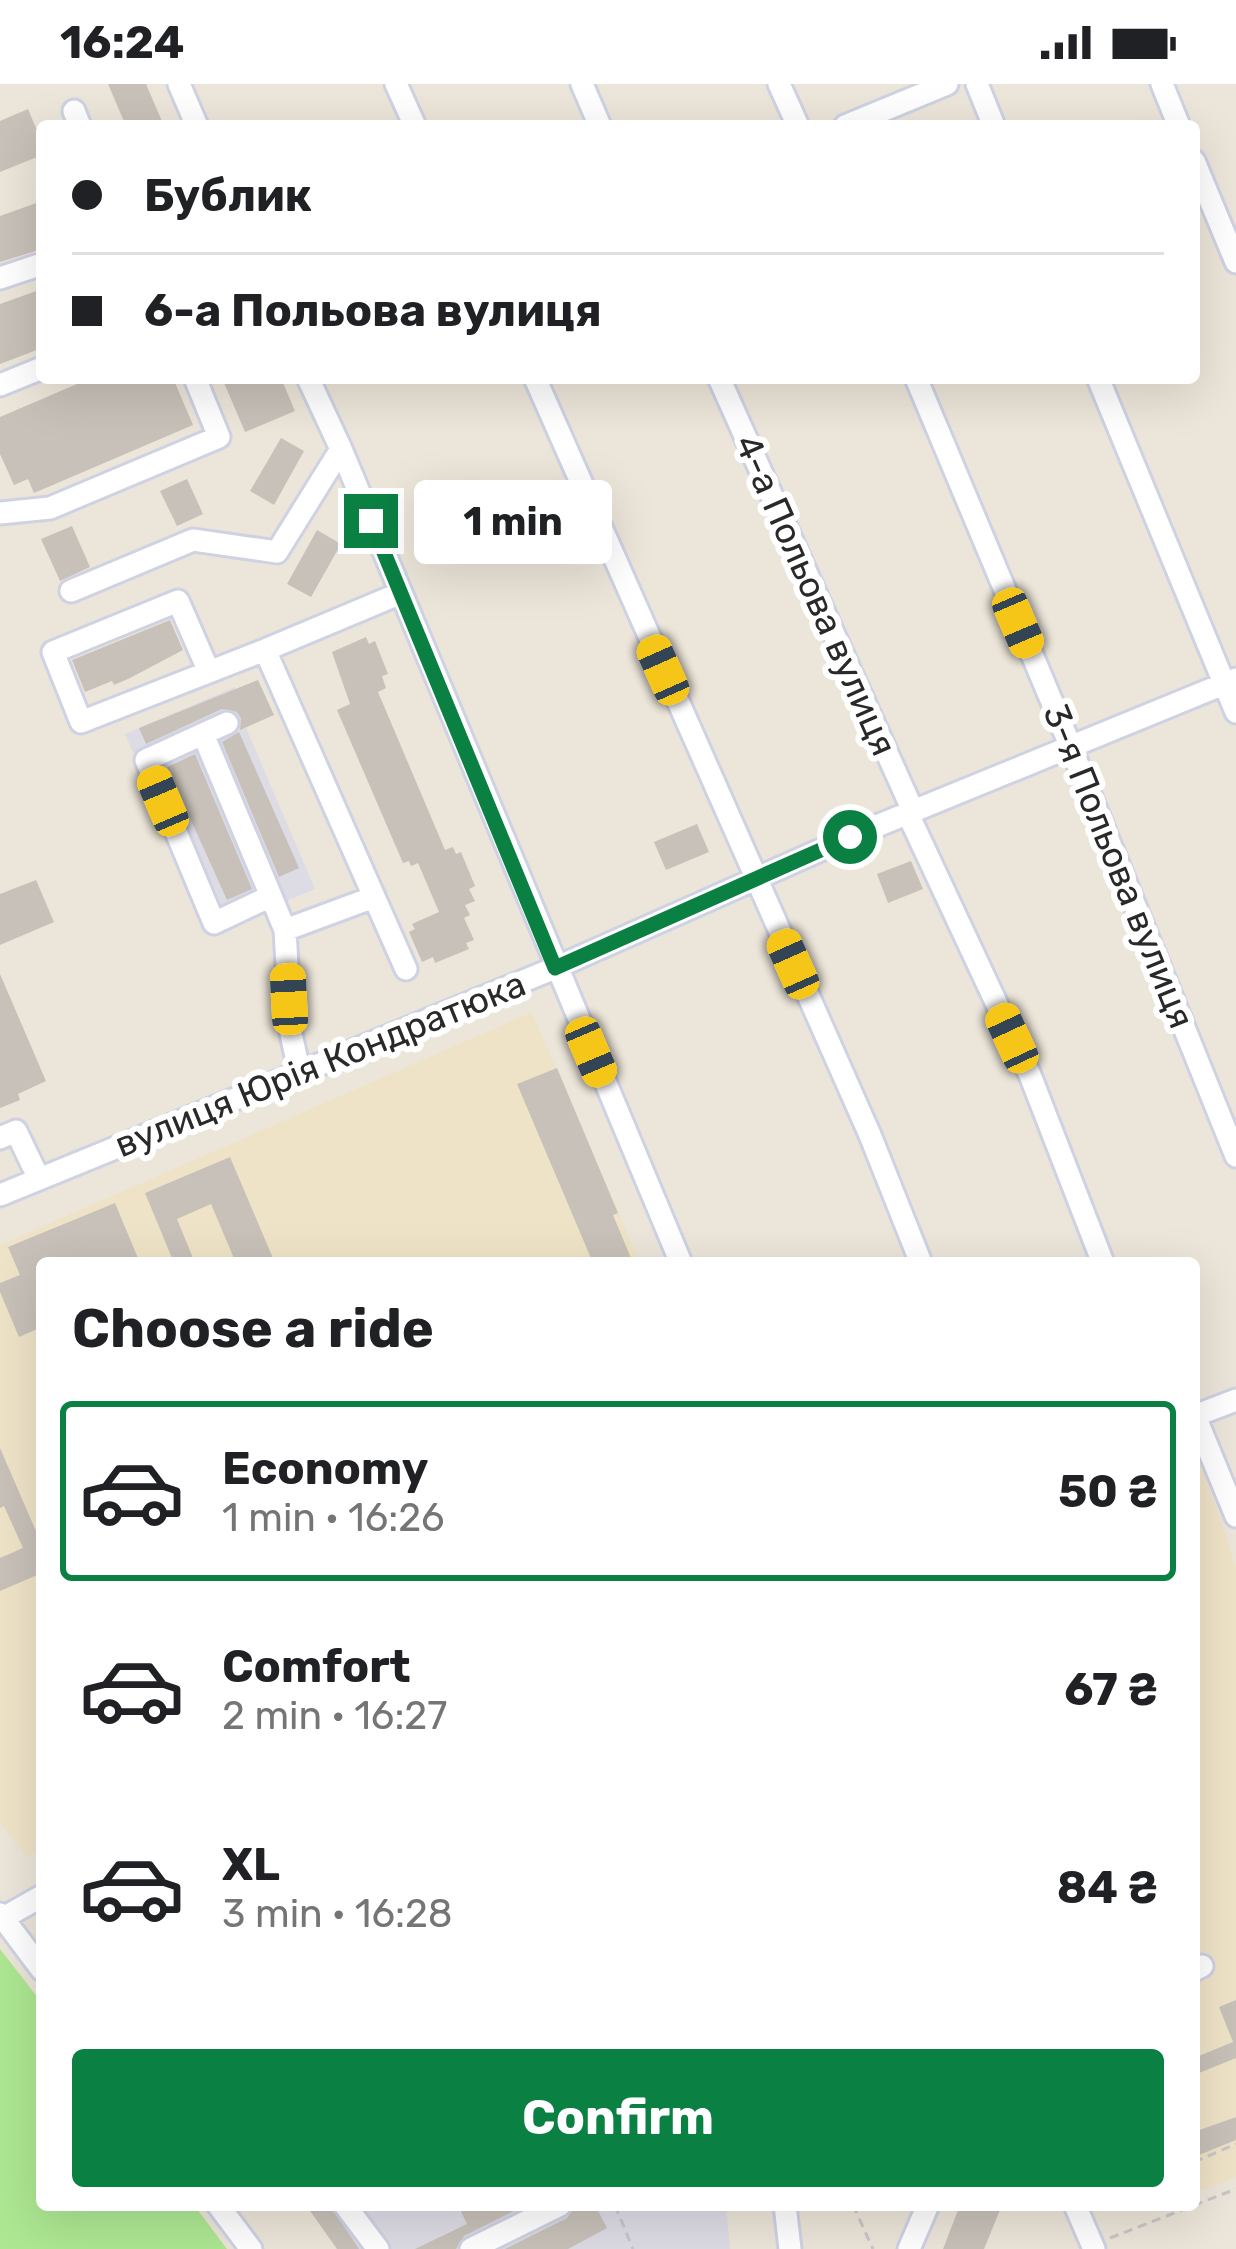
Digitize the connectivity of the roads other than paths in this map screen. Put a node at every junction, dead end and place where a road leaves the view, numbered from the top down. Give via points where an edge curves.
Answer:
1 (179, 84) edge
2 (396, 84) edge
3 (582, 84) edge
4 (779, 84) edge
5 (946, 84) edge
6 (977, 84) edge
7 (1162, 84) edge
8 (194, 120) edge
9 (412, 120) edge
10 (597, 120) edge
11 (794, 120) edge
12 (859, 120) edge
13 (992, 120) edge
14 (1177, 120) edge
15 (1200, 175) edge
16 (1236, 262) edge
17 (36, 266) edge
18 (0, 278) edge
19 (36, 370) edge
20 (198, 384) edge
21 (311, 384) edge
22 (538, 384) edge
23 (722, 384) edge
24 (919, 384) edge
25 (1101, 384) edge
26 (0, 385) edge
27 (341, 449) junction
28 (0, 513) edge
29 (71, 591) dead end
30 (401, 593) junction
31 (265, 650) junction
32 (209, 672) junction
33 (1230, 682) edge
34 (1236, 712) edge
35 (227, 723) dead end
36 (203, 734) junction
37 (1070, 745) junction
38 (910, 813) junction
39 (754, 879) junction
40 (272, 896) junction
41 (374, 897) junction
42 (285, 930) junction
43 (555, 968) junction
44 (406, 969) dead end
45 (300, 1074) junction
46 (0, 1138) edge
47 (1236, 1156) edge
48 (39, 1179) junction
49 (0, 1195) edge
50 (678, 1257) edge
51 (919, 1257) edge
52 (1101, 1257) edge
53 (1236, 1400) edge
54 (1200, 1414) edge
55 (1200, 1430) edge
56 (1236, 1516) edge
57 (36, 1899) edge
58 (2, 1916) edge
59 (36, 1962) edge
60 (222, 2211) edge
61 (350, 2211) edge
62 (548, 2211) edge
63 (786, 2211) edge
64 (925, 2211) edge
65 (1077, 2211) edge
66 (1090, 2248) edge
67 (251, 2249) edge
68 (378, 2249) edge
69 (471, 2249) edge
70 (790, 2249) edge
71 (909, 2249) edge

1 - 8 street
2 - 9 street
3 - 10 street
4 - 11 street
5 - 12 street
6 - 13 street
7 - 14 street
15 - 16 street
17 - 18 street
19 - 26 street
20 - 28 street via 220,437 50,508
21 - 27 street
22 - 39 street
23 - 38 street, 4-а Польова вулиця
24 - 37 street, 3-я Польова вулиця
25 - 33 street
27 - 29 street via 277,552 193,540
27 - 30 street
30 - 31 street
30 - 43 street
31 - 32 street
31 - 41 street
32 - 32 street via 82,722 53,652 178,601
33 - 34 street
33 - 37 street, вулиця Юрія Кондратюка
35 - 36 street
36 - 40 street
36 - 40 street via 146,760 214,923
37 - 38 street, вулиця Юрія Кондратюка
37 - 47 street, 3-я Польова вулиця
38 - 39 street, вулиця Юрія Кондратюка
38 - 52 street, 4-а Польова вулиця via 1030,1075
39 - 43 street, вулиця Юрія Кондратюка
39 - 51 street
40 - 42 street
41 - 42 street
41 - 44 street
42 - 45 street
43 - 45 street, вулиця Юрія Кондратюка
43 - 50 street
45 - 48 street, вулиця Юрія Кондратюка
46 - 48 street via 16,1132
48 - 49 street, вулиця Юрія Кондратюка
53 - 54 street
55 - 56 street
57 - 58 street
58 - 59 street
60 - 67 street
61 - 68 street
62 - 69 street
63 - 70 street
64 - 71 street
65 - 66 street

